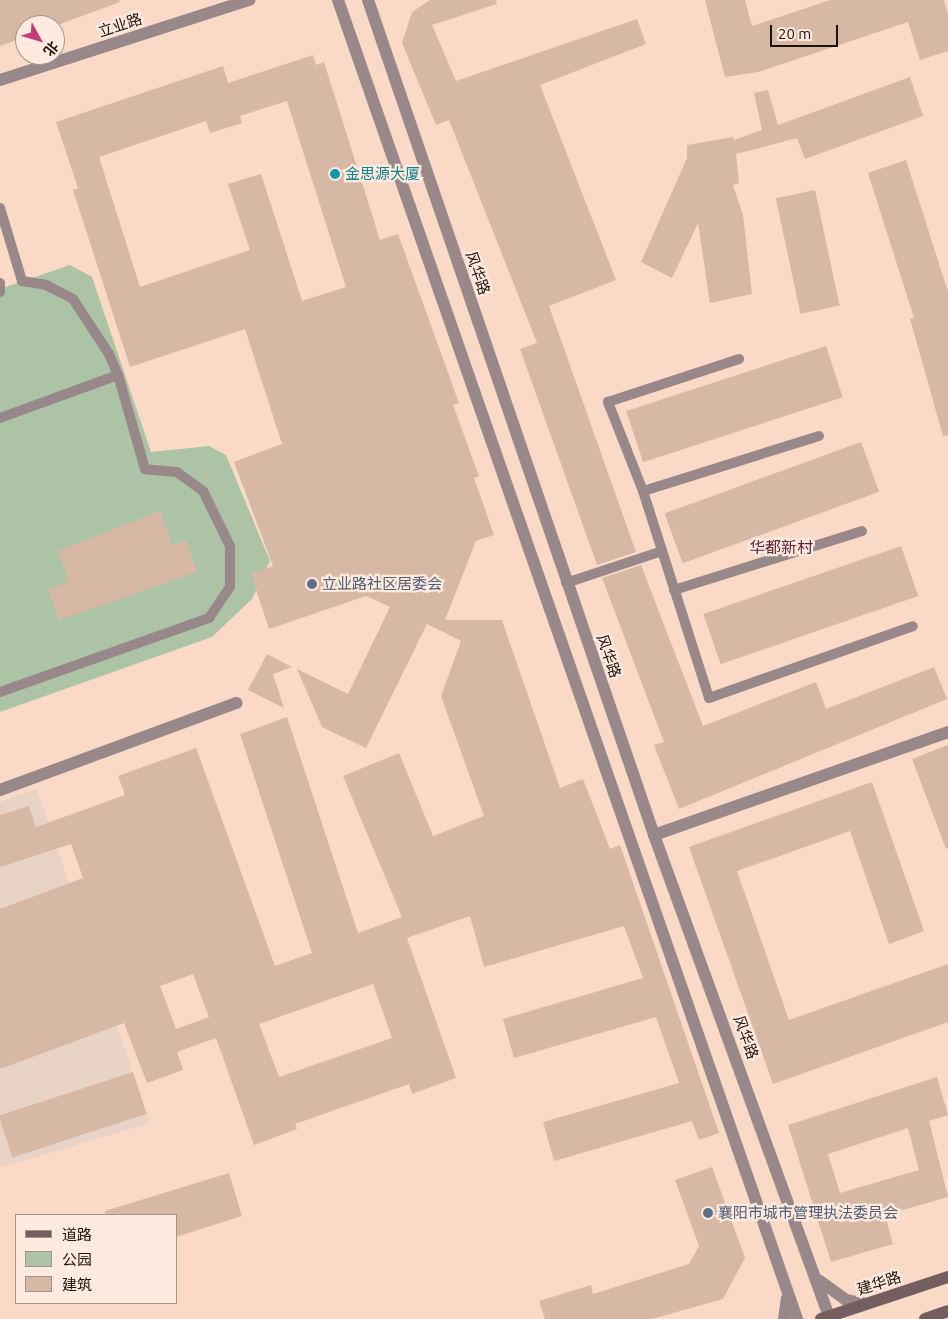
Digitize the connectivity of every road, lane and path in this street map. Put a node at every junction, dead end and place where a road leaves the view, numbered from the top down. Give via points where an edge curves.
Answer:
1 (250, 0) edge
2 (338, 0) edge
3 (368, 0) edge
4 (0, 80) edge
5 (0, 208) edge
6 (0, 282) edge
7 (0, 292) edge
8 (739, 358) dead end
9 (118, 375) junction
10 (0, 418) edge
11 (819, 436) dead end
12 (643, 491) junction
13 (862, 531) dead end
14 (662, 551) junction
15 (566, 582) junction
16 (674, 590) junction
17 (913, 626) dead end
18 (0, 692) edge
19 (237, 703) dead end
20 (948, 732) edge
21 (0, 790) edge
22 (654, 835) junction
23 (948, 1277) edge
24 (817, 1278) junction
25 (788, 1293) junction
26 (866, 1304) junction
27 (948, 1311) edge
28 (828, 1318) edge
29 (784, 1319) edge
30 (797, 1319) edge
31 (925, 1319) edge

1 - 4 street, 立业路
2 - 25 street
3 - 15 street, 风华路
5 - 9 lane via 22,281 46,285 73,299 109,354
6 - 7 lane
8 - 12 lane via 608,402
9 - 10 lane
9 - 18 lane via 145,469 177,472 203,491 230,546 230,588 209,618
11 - 12 lane
12 - 14 lane
13 - 16 lane
14 - 15 lane
14 - 16 lane
15 - 22 street, 风华路
16 - 17 lane via 709,698
19 - 21 street
20 - 22 street
22 - 24 street, 风华路
23 - 26 main road, 建华路
24 - 26 street via 846,1300
24 - 28 street, 风华路
25 - 29 street
25 - 30 street
26 - 28 main road, 建华路
27 - 31 main road

